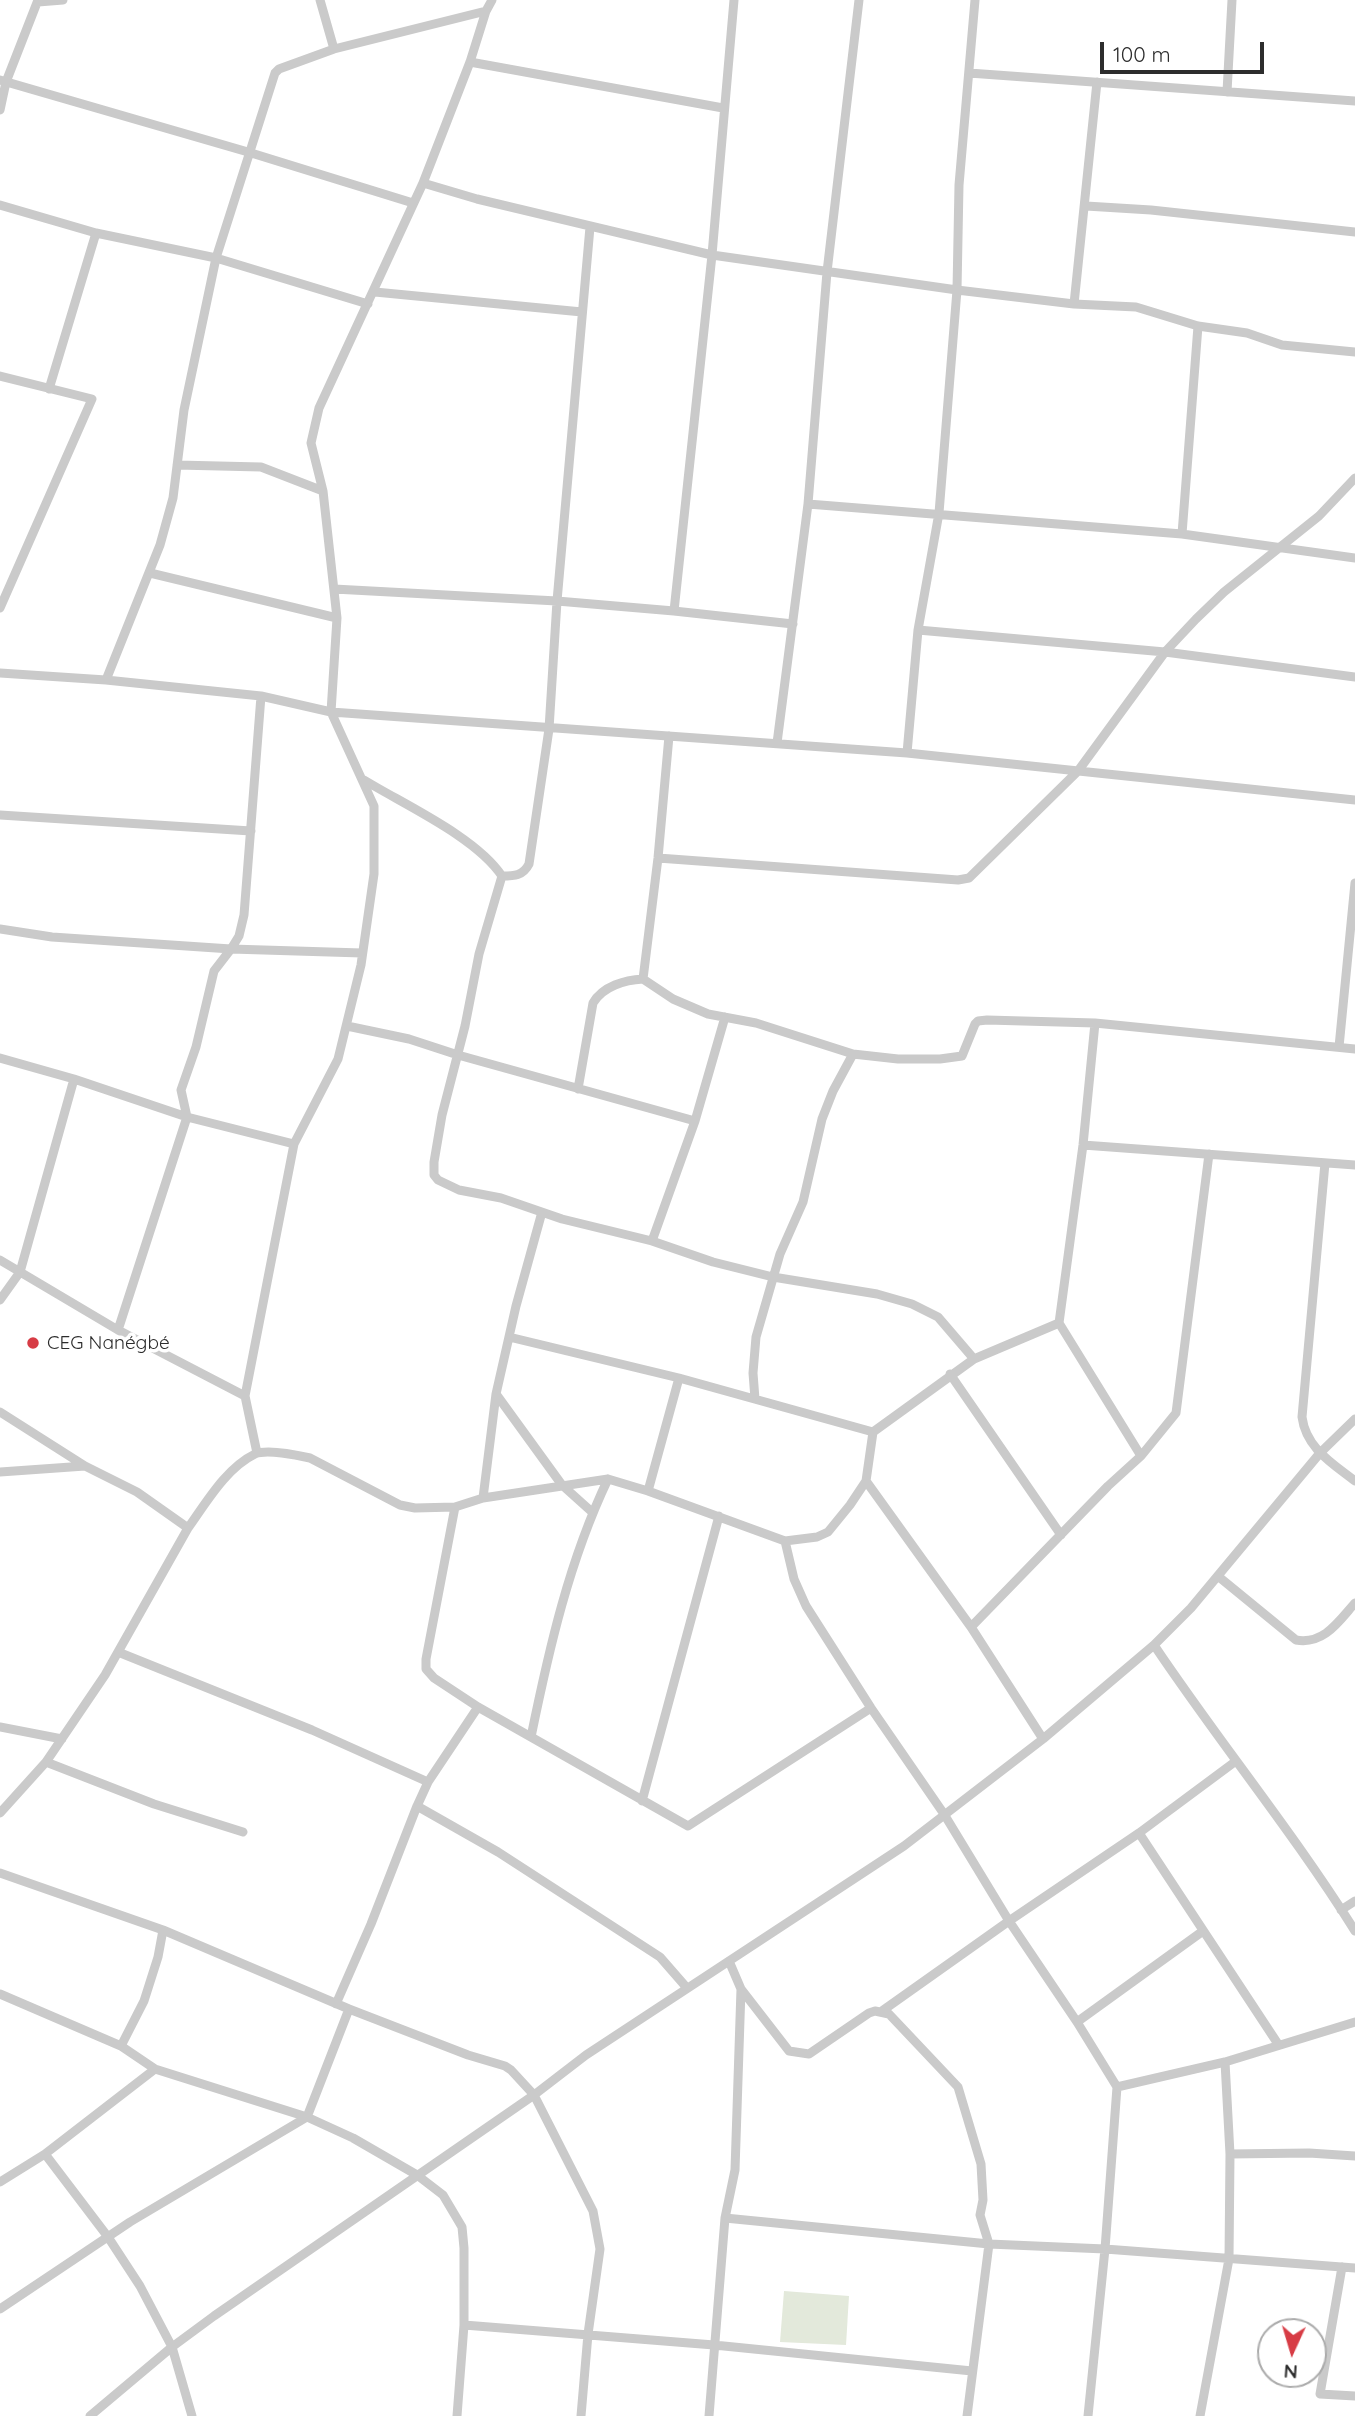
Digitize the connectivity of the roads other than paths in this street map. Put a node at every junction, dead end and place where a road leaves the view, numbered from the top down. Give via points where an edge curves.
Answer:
1 (63, 0) edge
2 (320, 0) edge
3 (492, 0) edge
4 (734, 0) edge
5 (859, 0) edge
6 (975, 0) edge
7 (1232, 0) edge
8 (38, 1) edge
9 (486, 11) junction
10 (334, 49) junction
11 (470, 62) junction
12 (969, 73) junction
13 (3, 81) edge
14 (1097, 82) junction
15 (1227, 92) junction
16 (1355, 101) edge
17 (723, 108) junction
18 (0, 110) edge
19 (248, 152) junction
20 (423, 183) junction
21 (413, 203) junction
22 (0, 205) edge
23 (1086, 206) junction
24 (590, 227) junction
25 (1355, 232) edge
26 (96, 233) junction
27 (712, 255) junction
28 (216, 258) junction
29 (827, 272) junction
30 (957, 290) junction
31 (375, 292) junction
32 (368, 304) junction
33 (1074, 304) junction
34 (582, 312) junction
35 (1198, 326) junction
36 (1355, 352) edge
37 (0, 376) edge
38 (49, 389) junction
39 (177, 465) junction
40 (1355, 478) edge
41 (323, 491) junction
42 (808, 504) junction
43 (939, 513) junction
44 (1182, 534) junction
45 (1278, 549) junction
46 (1355, 558) edge
47 (150, 573) junction
48 (334, 589) junction
49 (557, 601) junction
50 (0, 608) edge
51 (674, 611) junction
52 (337, 618) junction
53 (793, 624) junction
54 (918, 630) junction
55 (1165, 652) junction
56 (0, 673) edge
57 (1355, 677) edge
58 (106, 680) junction
59 (261, 696) junction
60 (331, 712) junction
61 (550, 729) junction
62 (669, 736) junction
63 (777, 743) junction
64 (906, 753) junction
65 (1078, 771) junction
66 (364, 780) junction
67 (1355, 800) edge
68 (0, 815) edge
69 (251, 831) junction
70 (658, 859) junction
71 (502, 876) junction
72 (1355, 883) edge
73 (0, 929) edge
74 (231, 949) junction
75 (362, 954) junction
76 (643, 979) junction
77 (725, 1017) junction
78 (1095, 1023) junction
79 (347, 1026) junction
80 (1339, 1047) junction
81 (1355, 1049) edge
82 (853, 1054) junction
83 (458, 1055) junction
84 (0, 1058) edge
85 (74, 1079) junction
86 (578, 1089) junction
87 (187, 1117) junction
88 (695, 1121) junction
89 (294, 1144) junction
90 (1083, 1145) junction
91 (1209, 1154) junction
92 (1325, 1163) junction
93 (1355, 1165) edge
94 (542, 1212) junction
95 (652, 1241) junction
96 (0, 1260) edge
97 (20, 1272) junction
98 (773, 1277) junction
99 (0, 1300) edge
100 (1059, 1322) junction
101 (118, 1330) junction
102 (509, 1337) junction
103 (974, 1359) junction
104 (950, 1374) junction
105 (678, 1378) junction
106 (496, 1394) junction
107 (245, 1396) junction
108 (755, 1399) junction
109 (0, 1412) edge
110 (1355, 1419) edge
111 (873, 1432) junction
112 (257, 1453) junction
113 (1320, 1453) junction
114 (1141, 1456) junction
115 (85, 1466) junction
116 (0, 1472) edge
117 (608, 1479) junction
118 (866, 1481) junction
119 (1355, 1481) edge
120 (562, 1485) junction
121 (648, 1491) junction
122 (483, 1498) junction
123 (455, 1507) junction
124 (592, 1512) junction
125 (719, 1516) junction
126 (188, 1528) junction
127 (1060, 1535) junction
128 (785, 1541) junction
129 (1219, 1577) junction
130 (1355, 1603) edge
131 (971, 1627) junction
132 (1154, 1645) junction
133 (118, 1652) junction
134 (478, 1707) junction
135 (871, 1708) junction
136 (0, 1727) edge
137 (531, 1737) junction
138 (62, 1740) junction
139 (1043, 1740) junction
140 (1236, 1761) junction
141 (46, 1762) junction
142 (428, 1782) junction
143 (642, 1801) junction
144 (417, 1806) junction
145 (0, 1813) edge
146 (944, 1814) junction
147 (243, 1832) dead end
148 (1139, 1833) junction
149 (0, 1873) edge
150 (1355, 1901) edge
151 (1341, 1910) junction
152 (1009, 1921) junction
153 (163, 1930) junction
154 (1203, 1931) junction
155 (1355, 1931) edge
156 (729, 1961) junction
157 (687, 1988) junction
158 (741, 1989) junction
159 (0, 1994) edge
160 (336, 2004) junction
161 (349, 2009) junction
162 (882, 2011) junction
163 (1077, 2022) junction
164 (1355, 2022) edge
165 (1278, 2044) junction
166 (121, 2046) junction
167 (1225, 2062) junction
168 (155, 2069) junction
169 (1117, 2087) junction
170 (534, 2095) junction
171 (307, 2116) junction
172 (45, 2154) junction
173 (1230, 2154) junction
174 (1355, 2156) edge
175 (418, 2175) junction
176 (0, 2182) edge
177 (725, 2218) junction
178 (108, 2237) junction
179 (989, 2244) junction
180 (1105, 2249) junction
181 (1229, 2259) junction
182 (1342, 2267) junction
183 (1355, 2268) edge
184 (0, 2309) edge
185 (464, 2325) junction
186 (588, 2334) junction
187 (714, 2345) junction
188 (172, 2347) junction
189 (972, 2371) junction
190 (1355, 2396) edge
191 (90, 2416) edge
192 (192, 2416) edge
193 (457, 2416) edge
194 (581, 2416) edge
195 (709, 2416) edge
196 (967, 2416) edge
197 (1088, 2416) edge
198 (1199, 2416) edge

1 - 8 street
2 - 10 street
3 - 9 street
4 - 17 street
5 - 29 street
6 - 12 street
7 - 15 street
8 - 13 street
9 - 10 street
9 - 11 street
10 - 19 street via 279,69
11 - 17 street
11 - 20 street
12 - 14 street
12 - 30 street via 959,185
13 - 18 street
13 - 19 street
14 - 15 street
14 - 23 street
15 - 16 street
17 - 27 street
19 - 21 street
19 - 28 street
20 - 21 street
20 - 24 street
21 - 31 street
22 - 26 street
23 - 25 street
23 - 33 street
24 - 27 street
24 - 34 street
26 - 28 street
26 - 38 street
27 - 29 street
27 - 51 street
28 - 32 street
28 - 39 street
29 - 30 street
29 - 42 street
30 - 33 street
30 - 43 street
31 - 32 street
31 - 34 street
32 - 41 street via 313,429 311,443
33 - 35 street via 1151,310
34 - 49 street
35 - 36 street via 1247,333 1289,346
35 - 44 street
37 - 38 street
38 - 50 street via 92,399
39 - 41 street via 261,467
39 - 47 street via 173,498
40 - 45 street via 1319,516
41 - 48 street
42 - 43 street
42 - 53 street
43 - 44 street
43 - 54 street
44 - 45 street
45 - 46 street
45 - 55 street via 1224,592
47 - 52 street
47 - 58 street
48 - 49 street
48 - 52 street
49 - 51 street
49 - 61 street
51 - 53 street
52 - 60 street
53 - 63 street
54 - 55 street
54 - 64 street
55 - 57 street
55 - 65 street
56 - 58 street
58 - 59 street
59 - 60 street
59 - 69 street
60 - 61 street
60 - 66 street
61 - 62 street
61 - 71 street via 529,864 521,874
62 - 63 street
62 - 70 street
63 - 64 street
64 - 65 street
65 - 67 street
65 - 70 street via 964,880
66 - 71 street via 470,844
66 - 75 street via 376,814 374,874
68 - 69 street
69 - 74 street via 244,915
70 - 76 street
71 - 83 street via 479,954
72 - 80 street
73 - 74 street
74 - 75 street
74 - 87 street via 214,971 181,1090
75 - 79 street
76 - 77 street via 673,999
76 - 86 street via 598,994
77 - 82 street
77 - 88 street
78 - 80 street
78 - 82 street via 978,1021 962,1056 898,1059
78 - 90 street
79 - 83 street
79 - 89 street via 333,1072
80 - 81 street
82 - 98 street via 822,1119 803,1202
83 - 86 street
83 - 94 street via 442,1115 434,1175 445,1185
84 - 85 street
85 - 87 street
85 - 97 street
86 - 88 street
87 - 89 street
87 - 101 street
88 - 95 street
89 - 107 street
90 - 91 street
90 - 100 street
91 - 92 street
91 - 114 street via 1179,1401 1172,1420
92 - 93 street
92 - 113 street via 1302,1417 1308,1439
94 - 95 street
94 - 102 street
95 - 98 street
96 - 97 street
97 - 99 street
97 - 101 street
98 - 103 street via 912,1304 938,1317
98 - 108 street via 756,1337
100 - 103 street
100 - 114 street
101 - 107 street
102 - 105 street
102 - 106 street
103 - 104 street
104 - 111 street
104 - 127 street
105 - 108 street
105 - 121 street
106 - 120 street
106 - 122 street
107 - 112 street
108 - 111 street
109 - 115 street
110 - 113 street
111 - 118 street
112 - 123 street via 310,1458 400,1505
112 - 126 street via 210,1496
113 - 119 street
113 - 129 street
114 - 127 street
115 - 116 street
115 - 126 street via 137,1492
117 - 120 street
117 - 121 street
117 - 124 street
118 - 128 street via 828,1532
118 - 131 street
120 - 122 street
120 - 124 street
121 - 125 street
122 - 123 street
123 - 134 street via 426,1669
124 - 137 street via 561,1602
125 - 128 street
125 - 143 street
126 - 133 street
127 - 131 street
128 - 135 street via 806,1606
129 - 130 street via 1296,1640 1314,1640 1326,1634
129 - 132 street
131 - 139 street
132 - 139 street
132 - 140 street
133 - 138 street
133 - 142 street
134 - 137 street
134 - 142 street
135 - 143 street via 688,1826
135 - 146 street
136 - 138 street
137 - 143 street
138 - 141 street
139 - 146 street
140 - 148 street
140 - 151 street
141 - 145 street
141 - 147 street
142 - 144 street
144 - 157 street via 660,1956
144 - 160 street
146 - 152 street
146 - 156 street via 904,1846
148 - 152 street
148 - 154 street
149 - 153 street
150 - 151 street
151 - 155 street
152 - 162 street
152 - 163 street
153 - 160 street
153 - 166 street via 144,2001
154 - 163 street
154 - 165 street
156 - 157 street
156 - 158 street
157 - 170 street
158 - 162 street via 789,2051 797,2053 809,2053 869,2013
158 - 177 street via 735,2170
159 - 166 street
160 - 161 street
161 - 170 street via 505,2066
161 - 171 street
162 - 179 street via 958,2087 981,2164 980,2215
163 - 169 street
164 - 165 street
165 - 167 street
166 - 168 street
167 - 169 street
167 - 173 street
168 - 171 street
168 - 172 street
169 - 180 street
170 - 175 street
170 - 186 street via 597,2227 600,2249
171 - 175 street
171 - 178 street
172 - 176 street
172 - 178 street
173 - 174 street
173 - 181 street
175 - 185 street via 443,2195 461,2227
175 - 188 street
177 - 179 street
177 - 187 street
178 - 184 street
178 - 188 street
179 - 180 street
179 - 189 street
180 - 181 street
180 - 197 street
181 - 182 street
181 - 198 street
182 - 183 street
182 - 190 street via 1320,2394
185 - 186 street
185 - 193 street
186 - 187 street
186 - 194 street
187 - 189 street
187 - 195 street
188 - 191 street
188 - 192 street
189 - 196 street

